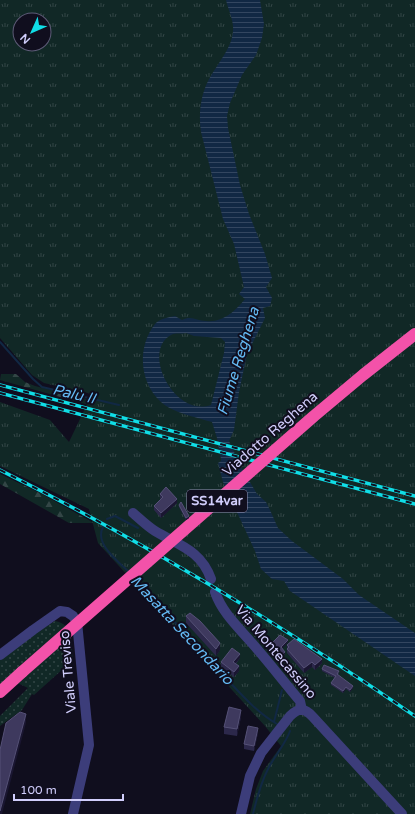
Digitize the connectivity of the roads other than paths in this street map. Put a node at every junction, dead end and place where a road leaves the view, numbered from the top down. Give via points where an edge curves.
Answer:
1 (415, 334) edge
2 (132, 513) dead end
3 (210, 579) dead end
4 (215, 592) dead end
5 (0, 655) edge
6 (3, 689) edge
7 (0, 697) edge
8 (302, 710) junction
9 (73, 814) edge
10 (241, 814) edge
11 (402, 814) edge

1 - 6 highway, Viadotto Reghena / SS14var, bridge via 314,416
2 - 3 street via 156,532 195,554 208,570
4 - 8 street, Via Montecassino via 224,611 300,701
5 - 9 street, Viale Treviso via 60,611 74,616 77,622 89,745
6 - 7 highway
8 - 10 street via 290,716 261,753 250,776
8 - 11 street, Via Montecassino via 306,710 314,717

